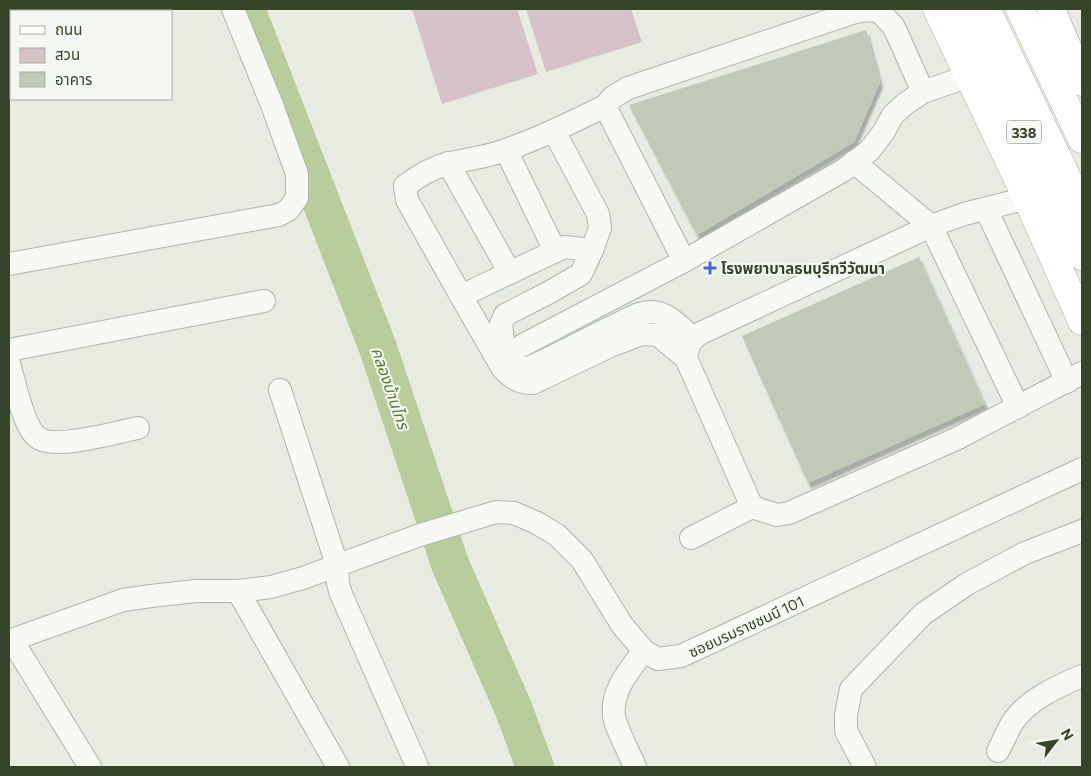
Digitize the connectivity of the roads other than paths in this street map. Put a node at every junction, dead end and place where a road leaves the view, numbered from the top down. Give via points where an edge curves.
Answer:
1 (232, 9) edge
2 (937, 9) edge
3 (966, 9) edge
4 (986, 9) edge
5 (1020, 9) edge
6 (1051, 9) edge
7 (969, 76) junction
8 (1082, 82) edge
9 (923, 92) junction
10 (605, 106) junction
11 (554, 131) junction
12 (1082, 139) edge
13 (506, 150) junction
14 (854, 162) junction
15 (448, 164) junction
16 (1027, 198) junction
17 (986, 209) junction
18 (1082, 209) edge
19 (931, 226) junction
20 (592, 250) junction
21 (555, 251) junction
22 (1082, 256) edge
23 (684, 262) junction
24 (9, 264) edge
25 (510, 273) junction
26 (461, 296) junction
27 (264, 301) dead end
28 (1082, 321) edge
29 (522, 345) dead end
30 (689, 348) junction
31 (9, 350) edge
32 (9, 363) edge
33 (1074, 378) edge
34 (280, 390) dead end
35 (1018, 407) junction
36 (138, 428) dead end
37 (1082, 469) edge
38 (752, 507) junction
39 (1082, 531) edge
40 (691, 538) dead end
41 (337, 565) junction
42 (238, 591) junction
43 (10, 640) edge
44 (644, 651) junction
45 (1082, 676) edge
46 (998, 751) dead end
47 (417, 766) edge
48 (90, 767) edge
49 (338, 767) edge
50 (635, 767) edge
51 (865, 767) edge

1 - 24 street via 297,174 297,198 288,210 279,215
2 - 7 main road, 338
3 - 22 main road, 338
4 - 18 main road, 338
5 - 12 main road
6 - 8 main road
7 - 9 street
7 - 16 main road, 338
9 - 10 street via 894,27 879,11 866,10 628,88
9 - 14 street via 893,115 884,133 869,151
10 - 11 street
10 - 23 street
11 - 13 street
11 - 20 street via 598,214 600,228
13 - 15 street
13 - 21 street
14 - 19 street
14 - 23 street
15 - 25 street
15 - 26 street via 417,177 405,186 407,200
16 - 17 street
16 - 28 main road, 338
17 - 19 street
17 - 33 street
19 - 30 street via 701,333
19 - 35 street
20 - 21 street via 564,246
20 - 30 street via 580,274 506,315 501,324 503,341 517,365 523,370 623,321 652,311 666,316
21 - 25 street
23 - 29 street
25 - 26 street
26 - 30 street via 503,369 513,379 525,383 533,383 642,334 658,335
27 - 31 street
30 - 38 street
32 - 36 street via 24,417 36,437 48,443 64,443
33 - 35 street
34 - 41 street
35 - 38 street via 956,439 789,513 777,514
37 - 44 street, ซอยบรมราชชนนี 101 via 681,656 658,658
38 - 40 street
39 - 51 street via 1025,553 967,584 923,614 851,689 846,731
41 - 42 street via 271,587
41 - 44 street via 420,534 496,512 514,513 557,535 582,560 622,625
41 - 47 street via 338,583 347,611
42 - 43 street via 196,591 123,600
42 - 49 street
43 - 48 street
44 - 50 street via 628,671 614,704 615,720
45 - 46 street via 1029,706 1013,722

